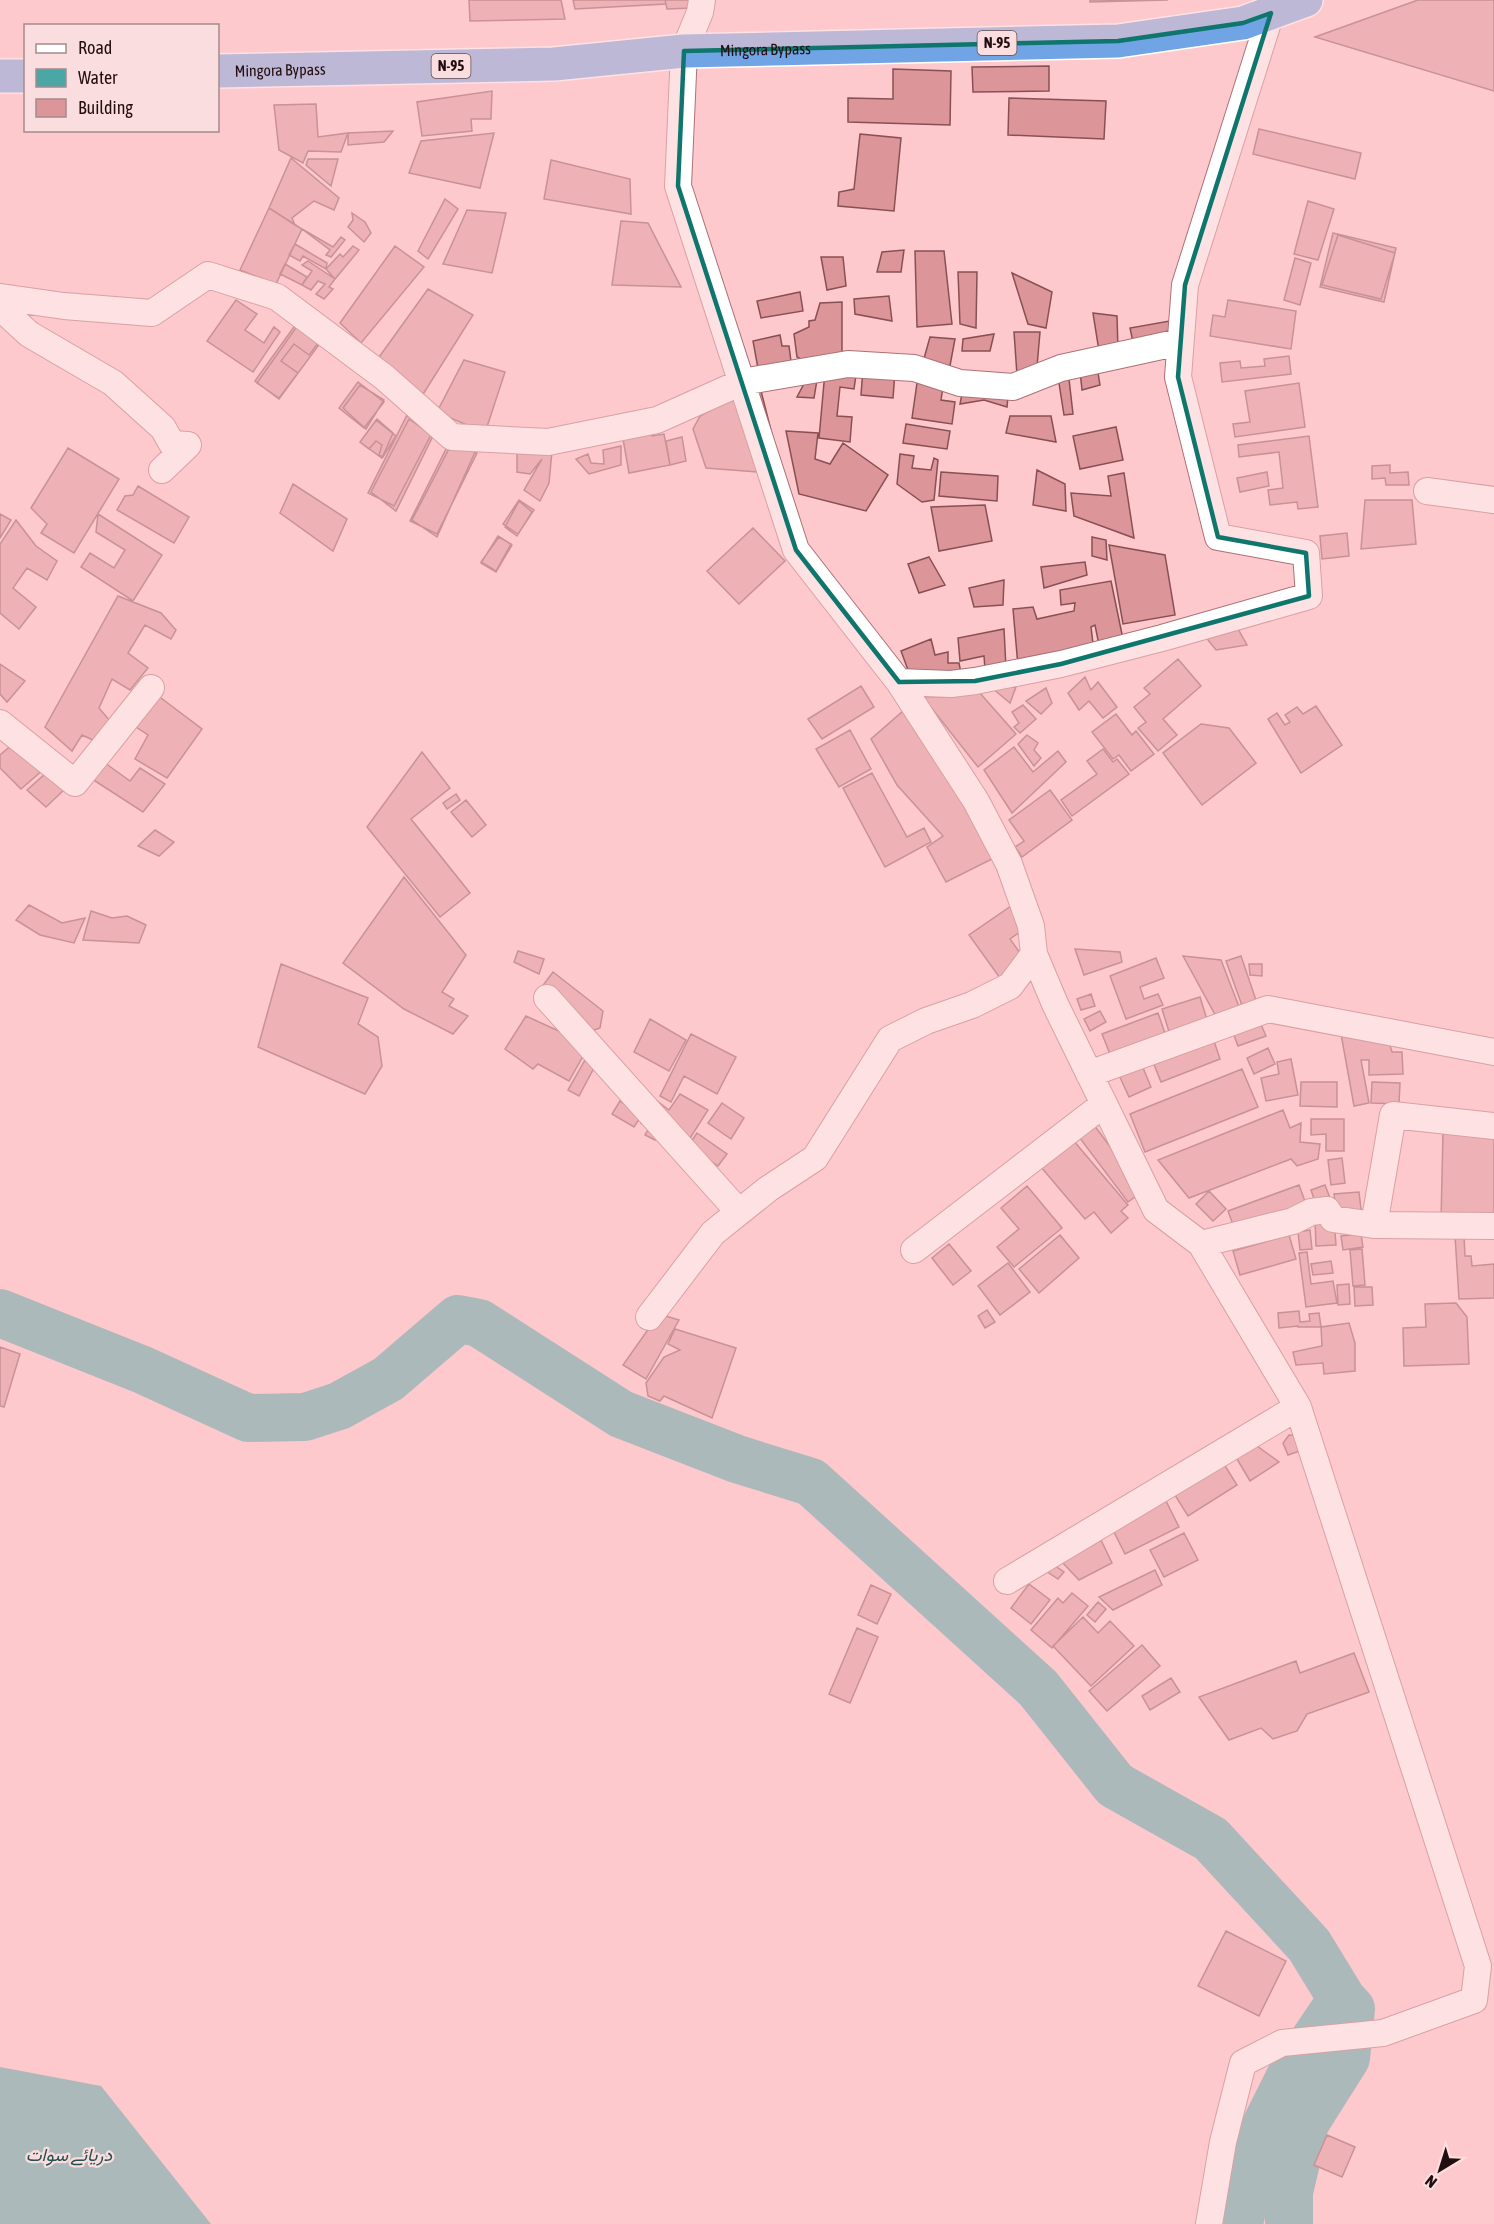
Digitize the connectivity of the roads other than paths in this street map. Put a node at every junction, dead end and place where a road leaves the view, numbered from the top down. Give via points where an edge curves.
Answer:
1 (702, 0) edge
2 (1306, 0) edge
3 (1271, 13) junction
4 (684, 51) junction
5 (219, 71) edge
6 (0, 76) edge
7 (24, 76) edge
8 (2, 305) edge
9 (1180, 342) junction
10 (742, 382) junction
11 (162, 470) dead end
12 (1427, 491) dead end
13 (1494, 500) edge
14 (899, 682) junction
15 (151, 688) dead end
16 (0, 723) edge
17 (1034, 954) junction
18 (547, 998) dead end
19 (1494, 1052) edge
20 (1089, 1074) junction
21 (1104, 1104) junction
22 (1494, 1126) edge
23 (739, 1212) junction
24 (1374, 1225) junction
25 (1494, 1226) edge
26 (1201, 1244) junction
27 (914, 1250) dead end
28 (649, 1317) dead end
29 (1299, 1407) junction
30 (1006, 1581) dead end
31 (1209, 2224) edge

1 - 4 street
2 - 3 highway, Mingora Bypass / N-95
3 - 4 highway, Mingora Bypass / N-95 via 1244,23 1118,40
3 - 9 street via 1185,285
4 - 5 highway, Mingora Bypass / N-95 via 554,64
4 - 10 street via 678,186
6 - 7 highway
8 - 10 street via 1,297 152,313 208,275 277,297 384,377 452,437 548,442 657,420
8 - 11 street via 29,334 113,382 163,429 172,444 188,445
9 - 10 street via 1062,368 1013,387 960,383 914,368 848,364
9 - 14 street via 1178,377 1218,537 1306,553 1309,596 1060,664 951,684
10 - 14 street via 796,550
12 - 13 street
14 - 17 street via 976,801 1009,864 1031,926
15 - 16 street via 75,783
17 - 20 street
17 - 23 street via 1010,986 890,1039 814,1158
18 - 23 street
19 - 20 street via 1268,1009
20 - 21 street
21 - 26 street via 1156,1210
21 - 27 street
22 - 24 street via 1393,1115
23 - 28 street via 713,1233
24 - 25 street
24 - 26 street via 1333,1219 1327,1210
26 - 29 street
29 - 30 street
29 - 31 street via 1478,1966 1474,2000 1383,2033 1282,2043 1243,2063 1223,2142

